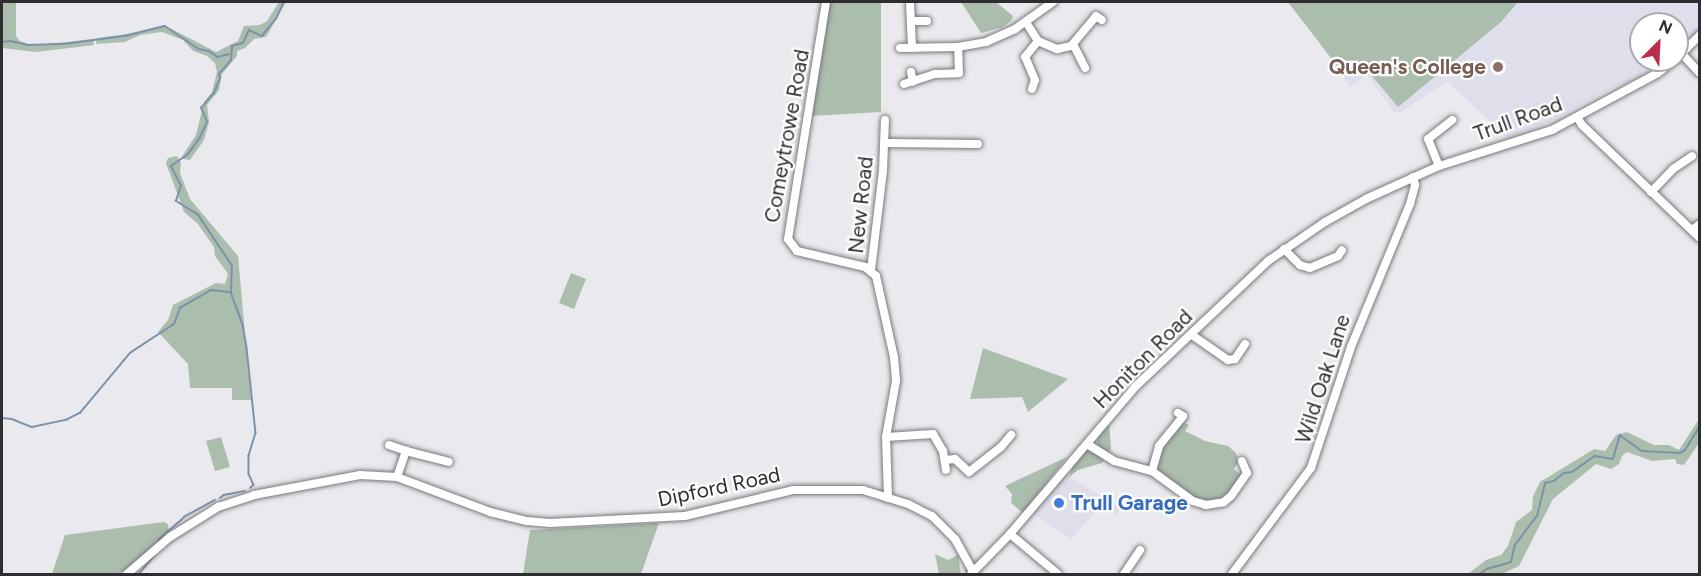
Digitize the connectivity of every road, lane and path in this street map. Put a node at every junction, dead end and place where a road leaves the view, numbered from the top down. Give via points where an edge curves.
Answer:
1 (826, 2) edge
2 (911, 2) edge
3 (1053, 2) edge
4 (1096, 16) dead end
5 (912, 21) junction
6 (927, 21) dead end
7 (1026, 22) junction
8 (1700, 35) edge
9 (1038, 41) junction
10 (1073, 44) junction
11 (1689, 46) edge
12 (958, 47) junction
13 (900, 48) dead end
14 (912, 48) junction
15 (1085, 68) dead end
16 (910, 72) dead end
17 (1659, 72) edge
18 (913, 82) junction
19 (1036, 83) dead end
20 (904, 84) dead end
21 (1576, 117) junction
22 (885, 120) dead end
23 (1452, 120) dead end
24 (885, 143) junction
25 (978, 144) dead end
26 (1686, 156) dead end
27 (1439, 166) junction
28 (1413, 177) junction
29 (1652, 192) junction
30 (1368, 198) joint
31 (1700, 224) edge
32 (1692, 230) junction
33 (1700, 238) edge
34 (1284, 249) junction
35 (1341, 255) dead end
36 (871, 270) junction
37 (1192, 335) junction
38 (1245, 344) dead end
39 (1184, 416) dead end
40 (1011, 435) dead end
41 (886, 437) junction
42 (1087, 444) junction
43 (389, 445) dead end
44 (406, 451) junction
45 (945, 460) junction
46 (1242, 461) dead end
47 (449, 462) dead end
48 (946, 470) dead end
49 (1152, 471) junction
50 (397, 477) junction
51 (888, 498) junction
52 (1010, 534) junction
53 (1140, 554) dead end
54 (972, 573) edge
55 (127, 574) edge
56 (1057, 574) edge
57 (1124, 574) edge
58 (1232, 574) edge

1 - 36 street, Comeytrowe Road via 788,239 797,251
2 - 5 street
3 - 7 street
4 - 10 street
5 - 6 street
5 - 14 street
7 - 9 street
7 - 12 street via 986,42
8 - 11 street, Trull Road
9 - 10 street via 1052,48
9 - 19 street via 1025,57
10 - 15 street
12 - 14 street
12 - 18 street via 963,73 935,74
13 - 14 street
16 - 18 street
17 - 21 street, Trull Road
18 - 20 street
21 - 27 street, Trull Road via 1538,136
21 - 29 street
22 - 24 street, New Road
23 - 27 street via 1424,138
24 - 25 street, New Road
24 - 36 street, New Road
26 - 29 street
27 - 28 street, Trull Road
28 - 30 street, Trull Road
28 - 58 street, Wild Oak Lane via 1410,204 1351,347 1321,447 1311,468
29 - 32 street
30 - 34 street, Honiton Road
31 - 32 street
32 - 33 street
34 - 35 street via 1300,265 1310,268
34 - 37 street, Honiton Road
36 - 41 street via 878,282 894,357 896,381
37 - 38 street via 1228,360 1235,359
37 - 42 street, Honiton Road via 1136,386
39 - 49 street via 1159,446
40 - 45 street via 971,475 955,459
41 - 45 street via 933,434
41 - 51 street
42 - 49 street via 1114,461
42 - 52 street, Honiton Road
43 - 44 street
44 - 47 street
44 - 50 street
45 - 48 street
46 - 49 street via 1247,473 1242,481 1232,496 1214,505 1192,501
50 - 51 street, Dipford Road via 490,512 550,524 685,516 793,490 852,489
50 - 55 street, Dipford Road via 360,475 254,495 218,507 170,537
51 - 54 street, Dipford Road via 923,511 939,522 955,539
52 - 54 street, Honiton Road
52 - 56 street
53 - 57 street

